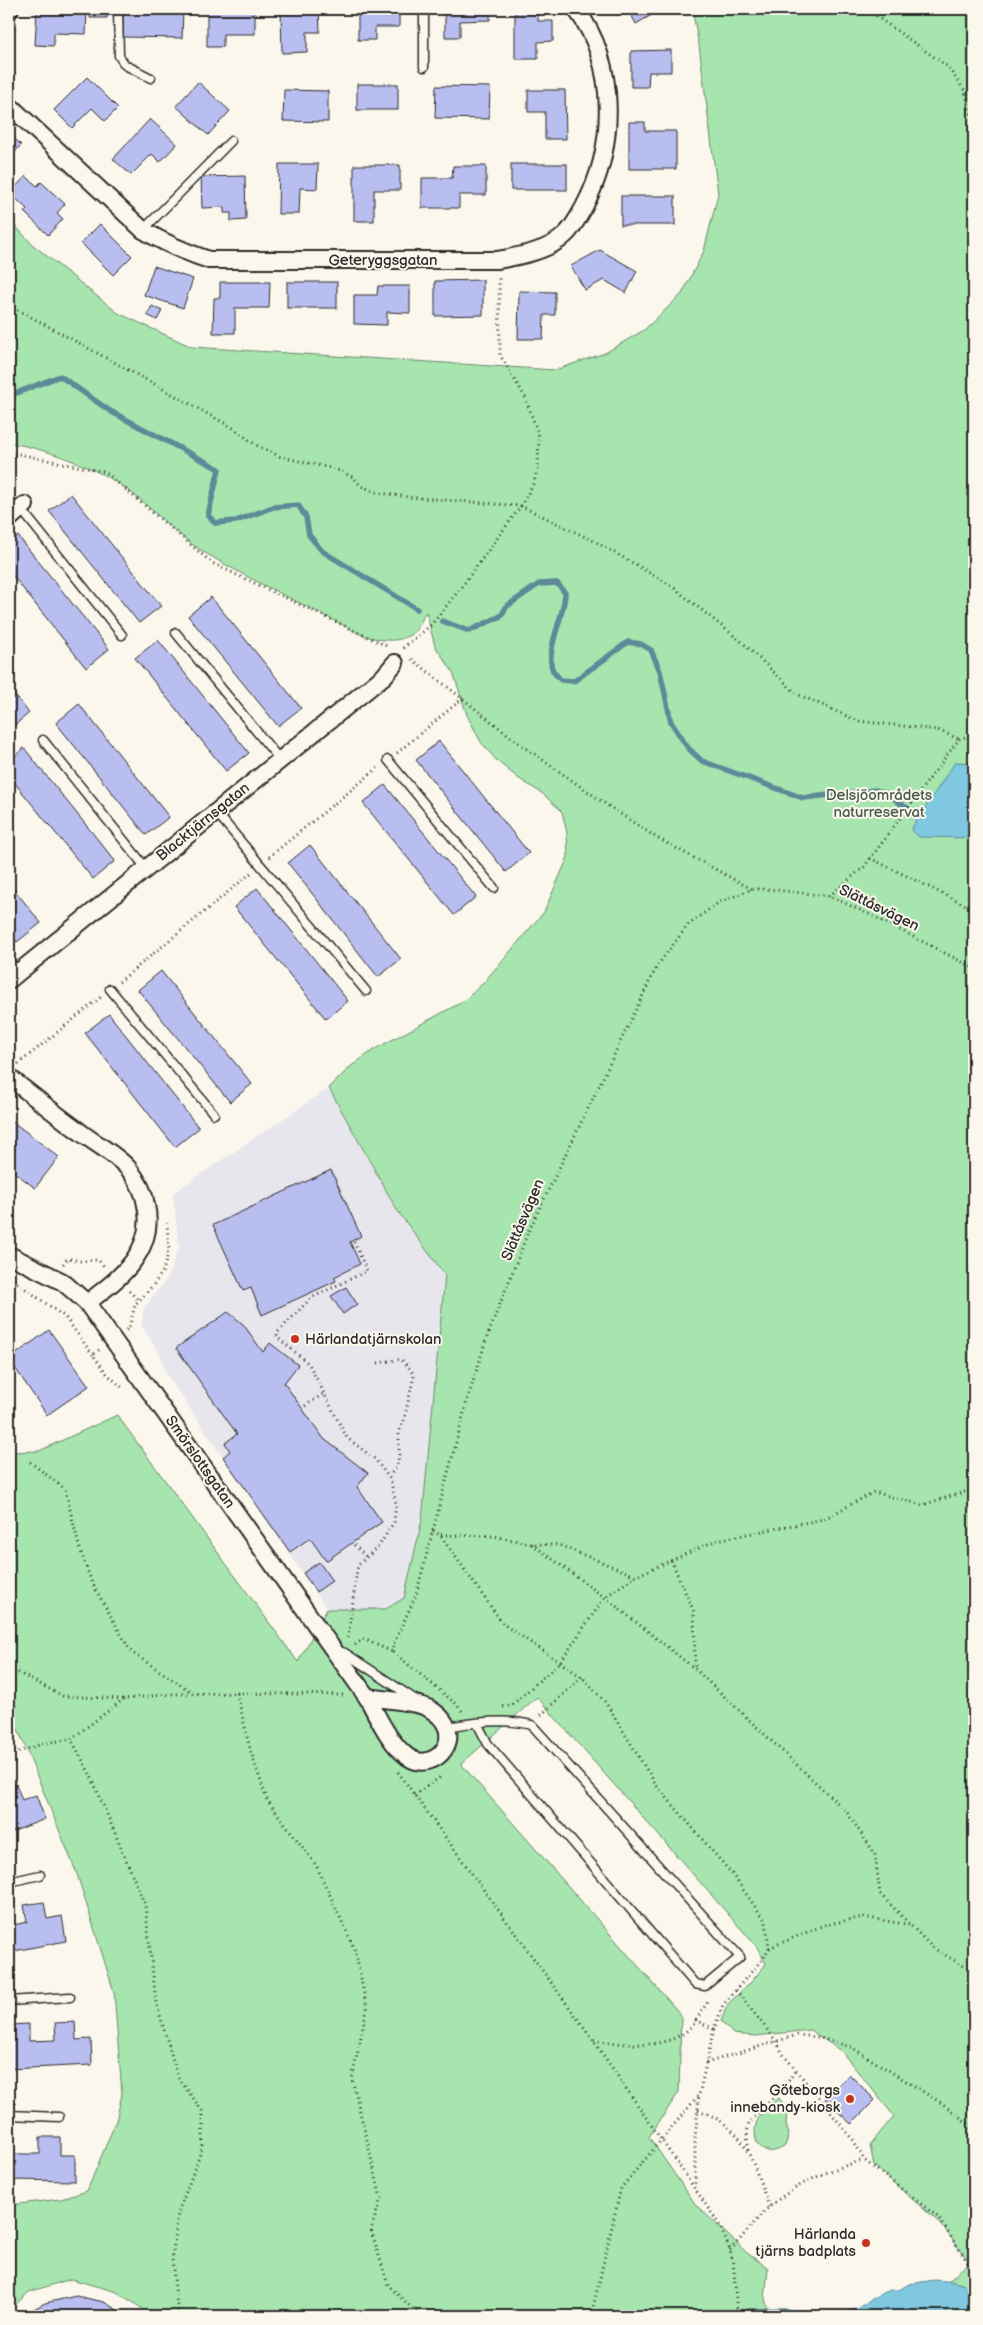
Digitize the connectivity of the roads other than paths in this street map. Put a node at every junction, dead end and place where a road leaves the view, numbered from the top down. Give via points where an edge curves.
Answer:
1 (118, 9) edge
2 (424, 9) edge
3 (576, 9) edge
4 (424, 67) dead end
5 (151, 78) dead end
6 (9, 105) edge
7 (231, 141) dead end
8 (143, 230) junction
9 (18, 511) edge
10 (176, 633) dead end
11 (122, 635) dead end
12 (397, 654) road end
13 (43, 740) dead end
14 (280, 760) junction
15 (388, 760) road end
16 (216, 812) junction
17 (146, 868) junction
18 (494, 888) dead end
19 (12, 971) edge
20 (110, 989) road end
21 (366, 991) dead end
22 (12, 1072) edge
23 (214, 1114) dead end
24 (9, 1255) edge
25 (87, 1303) junction
26 (338, 1651) junction
27 (367, 1697) junction
28 (426, 1706) junction
29 (477, 1723) junction
30 (448, 1727) junction
31 (40, 1875) dead end
32 (9, 1882) edge
33 (70, 1997) dead end
34 (9, 2001) edge
35 (9, 2116) edge
36 (59, 2117) dead end

1 - 5 lane via 119,56 125,65
2 - 4 lane
3 - 8 street, Geteryggsgatan via 599,54 606,86 608,120 605,151 597,178 578,218 565,236 549,245 521,256 498,260 209,260
6 - 8 street, Geteryggsgatan
7 - 8 lane
9 - 11 lane
10 - 14 lane
12 - 14 street, Blacktjärnsgatan via 384,676
13 - 17 lane
14 - 16 street, Blacktjärnsgatan
15 - 18 lane
16 - 17 street, Blacktjärnsgatan
16 - 21 lane
17 - 19 street, Blacktjärnsgatan
20 - 23 lane
22 - 25 street via 127,1167 144,1194 148,1212 145,1242 138,1256 118,1279
24 - 25 street, Smörslottsgatan via 63,1282
25 - 26 street, Smörslottsgatan
26 - 27 street, Smörslottsgatan
26 - 28 lane
27 - 28 street
27 - 30 street, Smörslottsgatan via 398,1748 414,1760 430,1760 444,1751 449,1739
28 - 30 street
29 - 29 lane via 488,1744 695,1984 705,1986 740,1957 532,1725 518,1721
29 - 30 lane
31 - 32 lane
33 - 34 lane
35 - 36 lane

